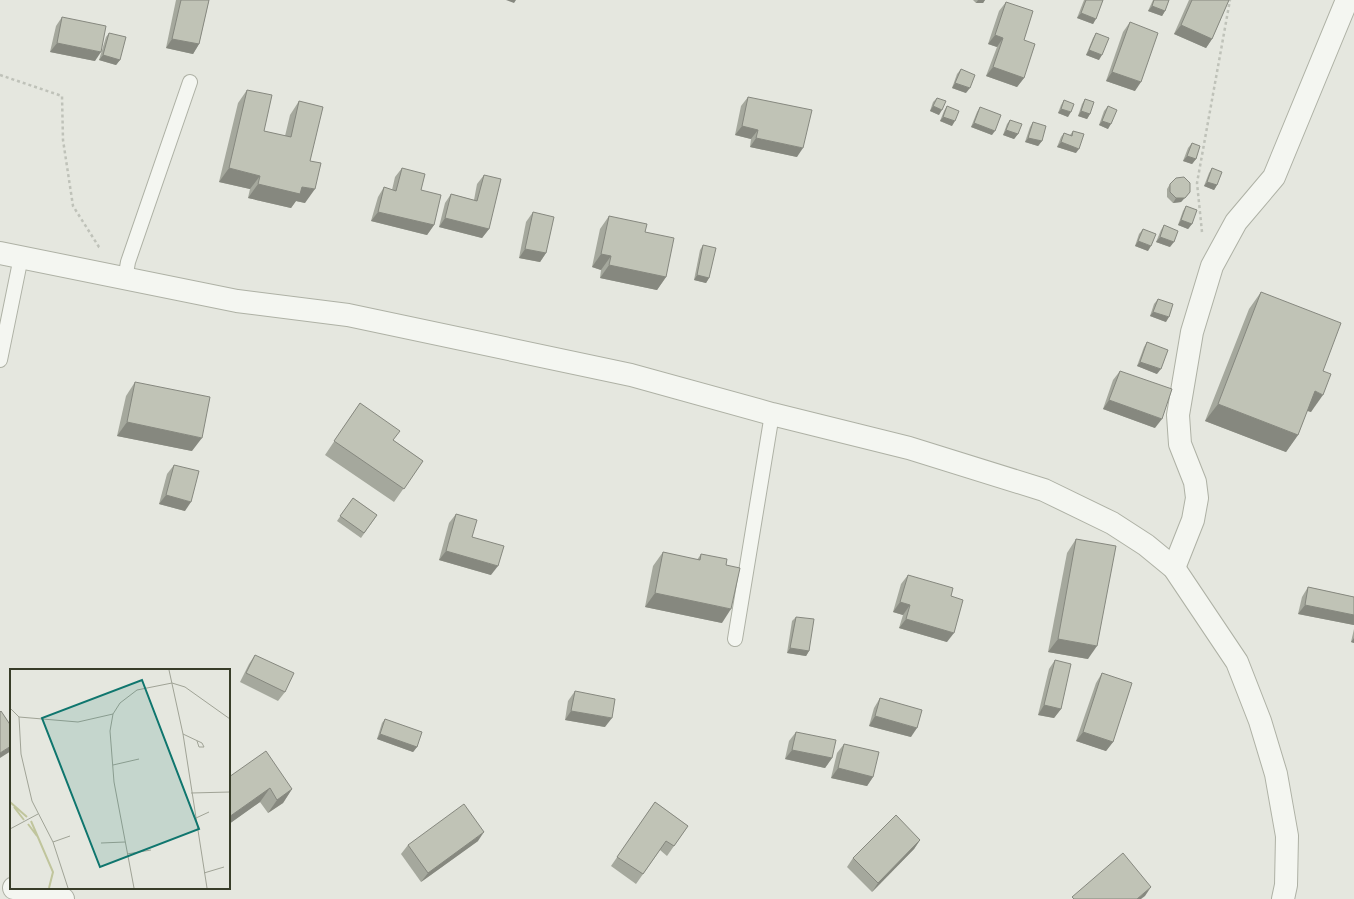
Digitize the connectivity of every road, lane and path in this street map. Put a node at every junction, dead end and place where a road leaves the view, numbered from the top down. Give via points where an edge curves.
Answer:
1 (1230, 0) edge
2 (1347, 0) edge
3 (0, 75) edge
4 (190, 82) dead end
5 (10, 255) edge
6 (1212, 266) junction
7 (127, 270) junction
8 (0, 360) edge
9 (772, 414) junction
10 (1174, 568) junction
11 (735, 640) dead end
12 (0, 885) edge
13 (10, 887) edge
14 (18, 889) edge
15 (63, 899) edge
16 (1283, 899) edge

1 - 6 path via 1197,182 1202,230
2 - 6 street via 1274,177 1236,222
3 - 7 path via 62,96 63,140 73,206 98,247
4 - 7 lane
5 - 7 street
5 - 8 lane
6 - 10 street via 1192,332 1178,415 1180,444 1195,482 1197,498 1193,520
7 - 9 street via 237,301 348,315 631,375
9 - 10 street via 908,448 1044,490 1112,523 1146,545
9 - 11 lane
10 - 16 street via 1237,662 1260,720 1276,774 1287,836 1286,885
12 - 13 street
14 - 15 street

